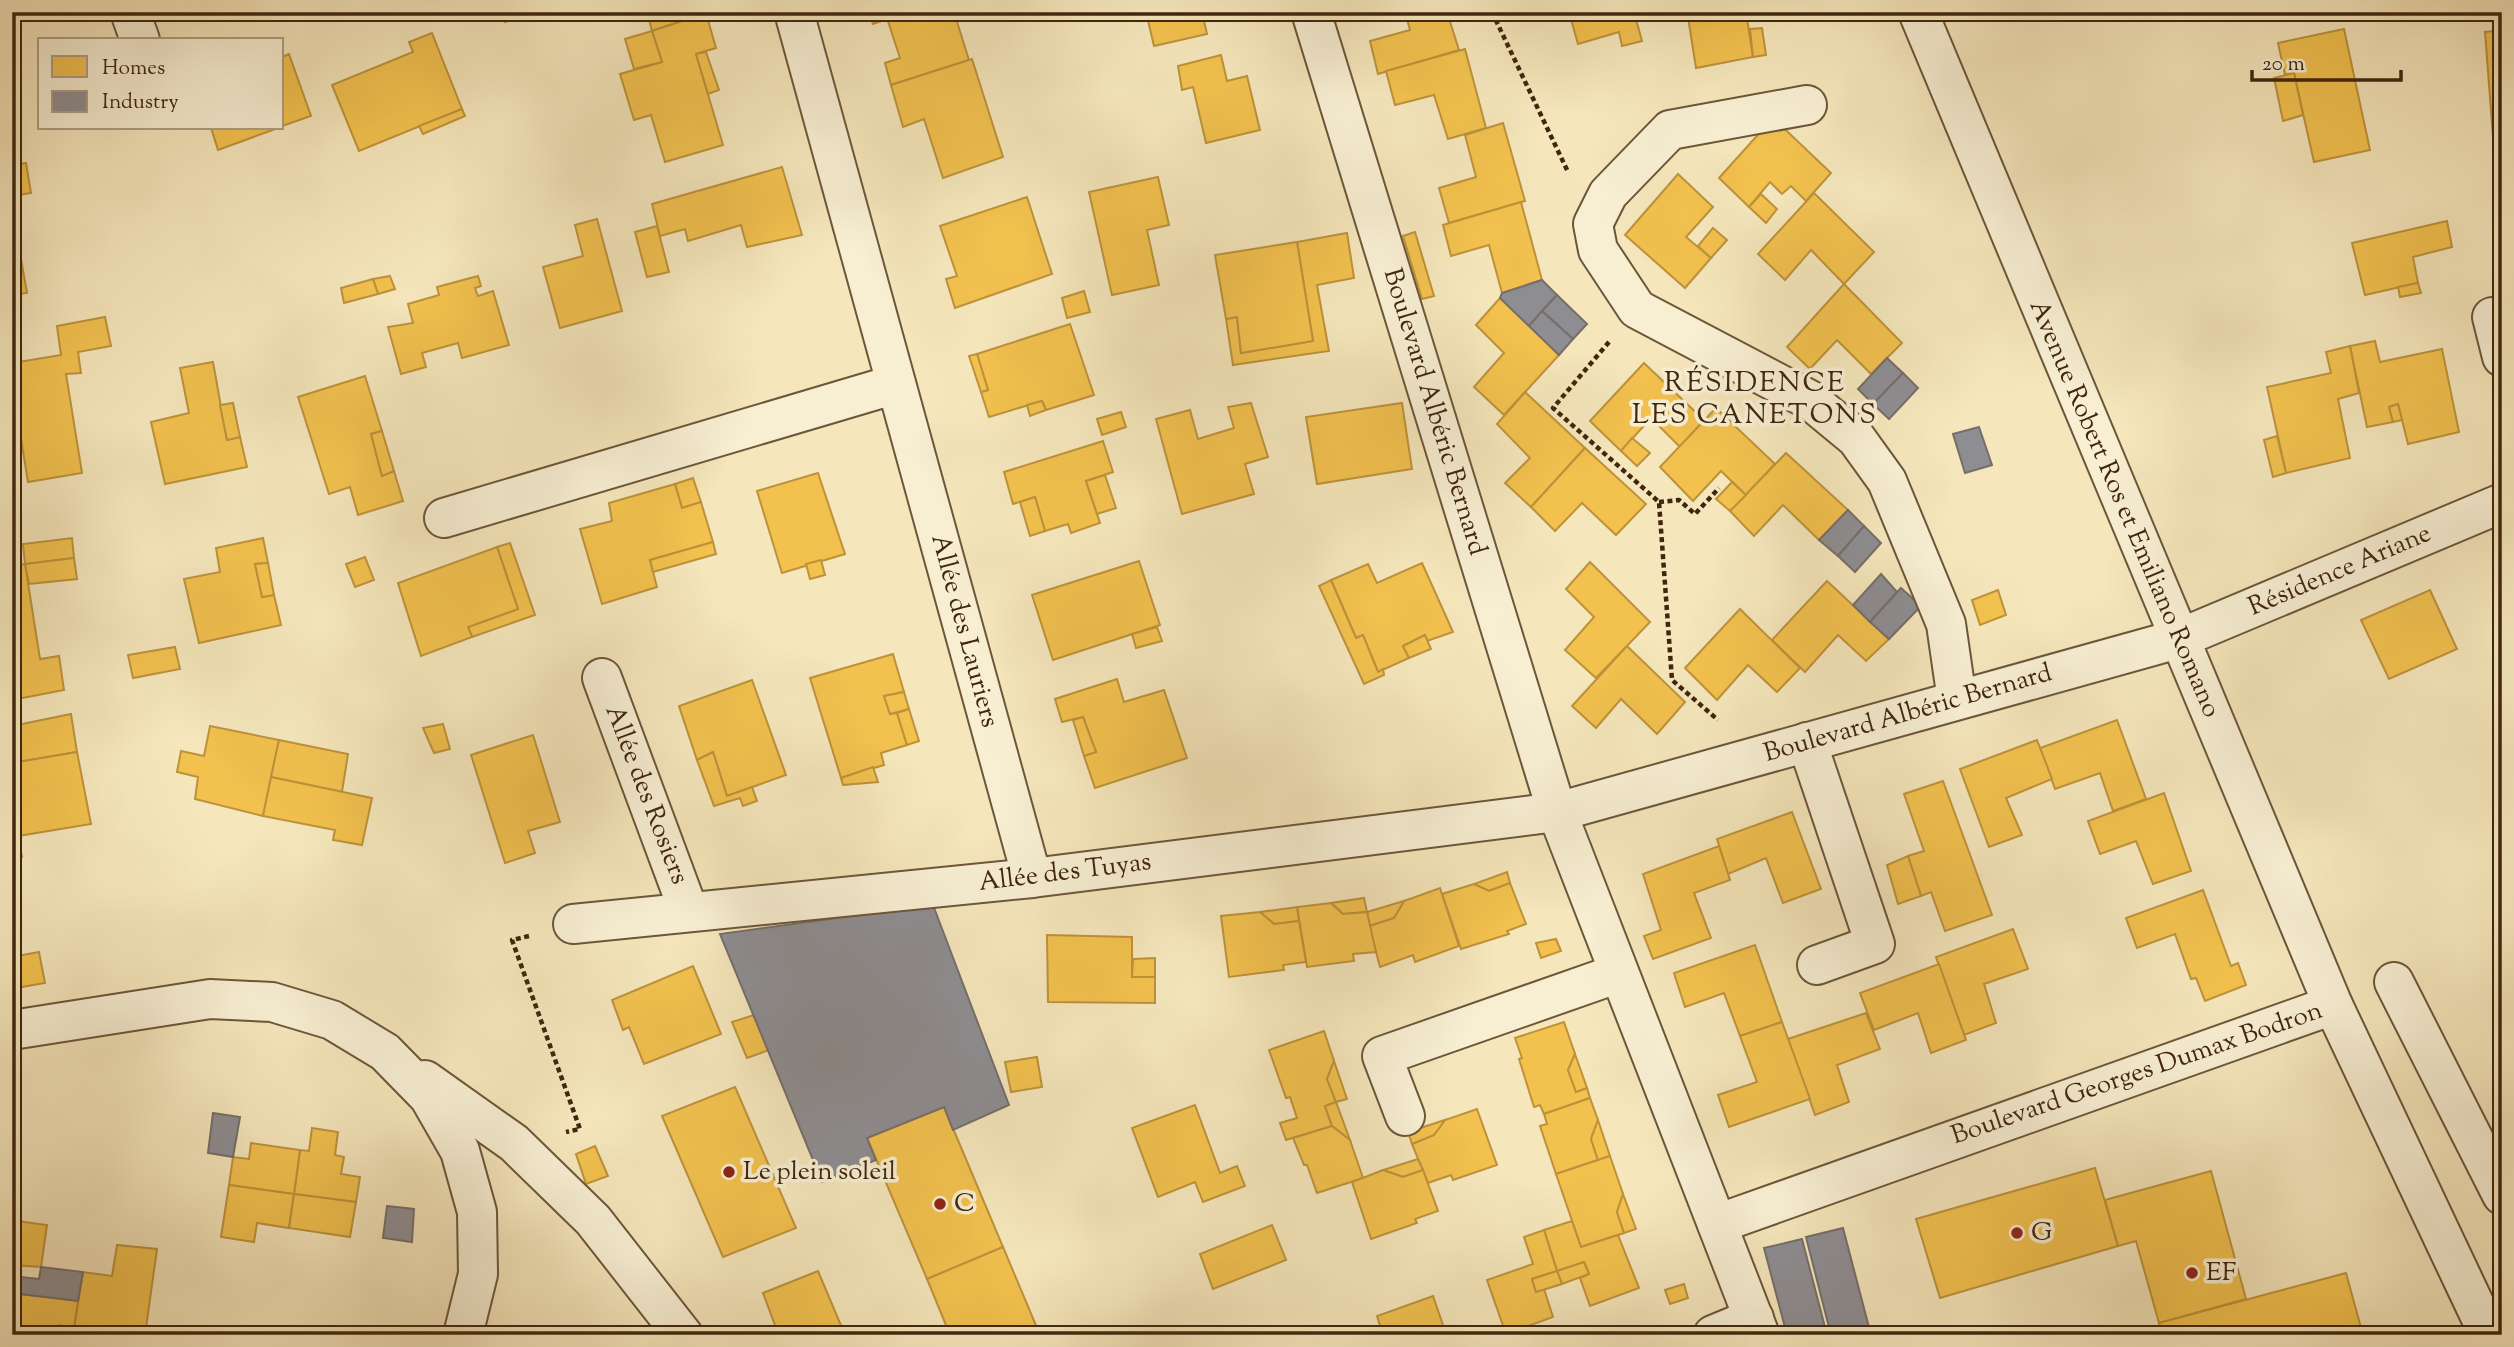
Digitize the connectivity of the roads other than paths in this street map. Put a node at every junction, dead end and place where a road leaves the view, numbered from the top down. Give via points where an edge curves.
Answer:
1 (130, 12) edge
2 (794, 12) edge
3 (1311, 12) edge
4 (1918, 12) edge
5 (139, 38) edge
6 (1807, 105) dead end
7 (2492, 317) dead end
8 (2502, 357) edge
9 (896, 384) junction
10 (2502, 503) edge
11 (444, 518) dead end
12 (2178, 639) junction
13 (602, 678) dead end
14 (1957, 700) junction
15 (1807, 742) junction
16 (1557, 812) junction
17 (1032, 878) junction
18 (690, 912) junction
19 (573, 923) road end
20 (1816, 965) dead end
21 (1619, 972) junction
22 (2394, 982) dead end
23 (2333, 1005) junction
24 (12, 1030) edge
25 (385, 1052) junction
26 (1405, 1116) dead end
27 (2502, 1195) edge
28 (1717, 1224) junction
29 (1757, 1326) edge
30 (463, 1335) edge
31 (683, 1335) edge
32 (1713, 1335) edge
33 (2489, 1335) edge

1 - 5 street
2 - 9 street, Allée des Lauriers
3 - 16 street, Boulevard Albéric Bernard
4 - 12 street, Avenue Robert Ros et Emiliano Romano
6 - 14 street via 1670,130 1608,194 1593,223 1598,250 1637,309 1810,400 1856,438 1887,481 1946,624
7 - 8 street
9 - 11 street
9 - 17 street, Allée des Lauriers
10 - 12 street, Résidence Ariane
12 - 14 street, Boulevard Albéric Bernard
12 - 23 street, Avenue Robert Ros et Emiliano Romano
13 - 18 street, Allée des Rosiers
14 - 15 street, Boulevard Albéric Bernard
15 - 16 street, Boulevard Albéric Bernard
15 - 20 street via 1875,944
16 - 17 street, Allée des Tuyas
16 - 21 street, Boulevard Albéric Bernard
17 - 18 street, Allée des Tuyas
18 - 19 street, Allée des Tuyas
21 - 26 street via 1382,1056
21 - 28 street, Boulevard Albéric Bernard
22 - 27 street
23 - 28 street, Boulevard Georges Dumax Bodron
23 - 33 street, Boulevard Georges Dumax Bodron
24 - 25 street via 210,999 272,1002 332,1020
25 - 30 street via 429,1097 460,1151 477,1212 478,1274
25 - 31 street via 514,1143 593,1220
28 - 29 street, Boulevard Albéric Bernard
29 - 32 street

